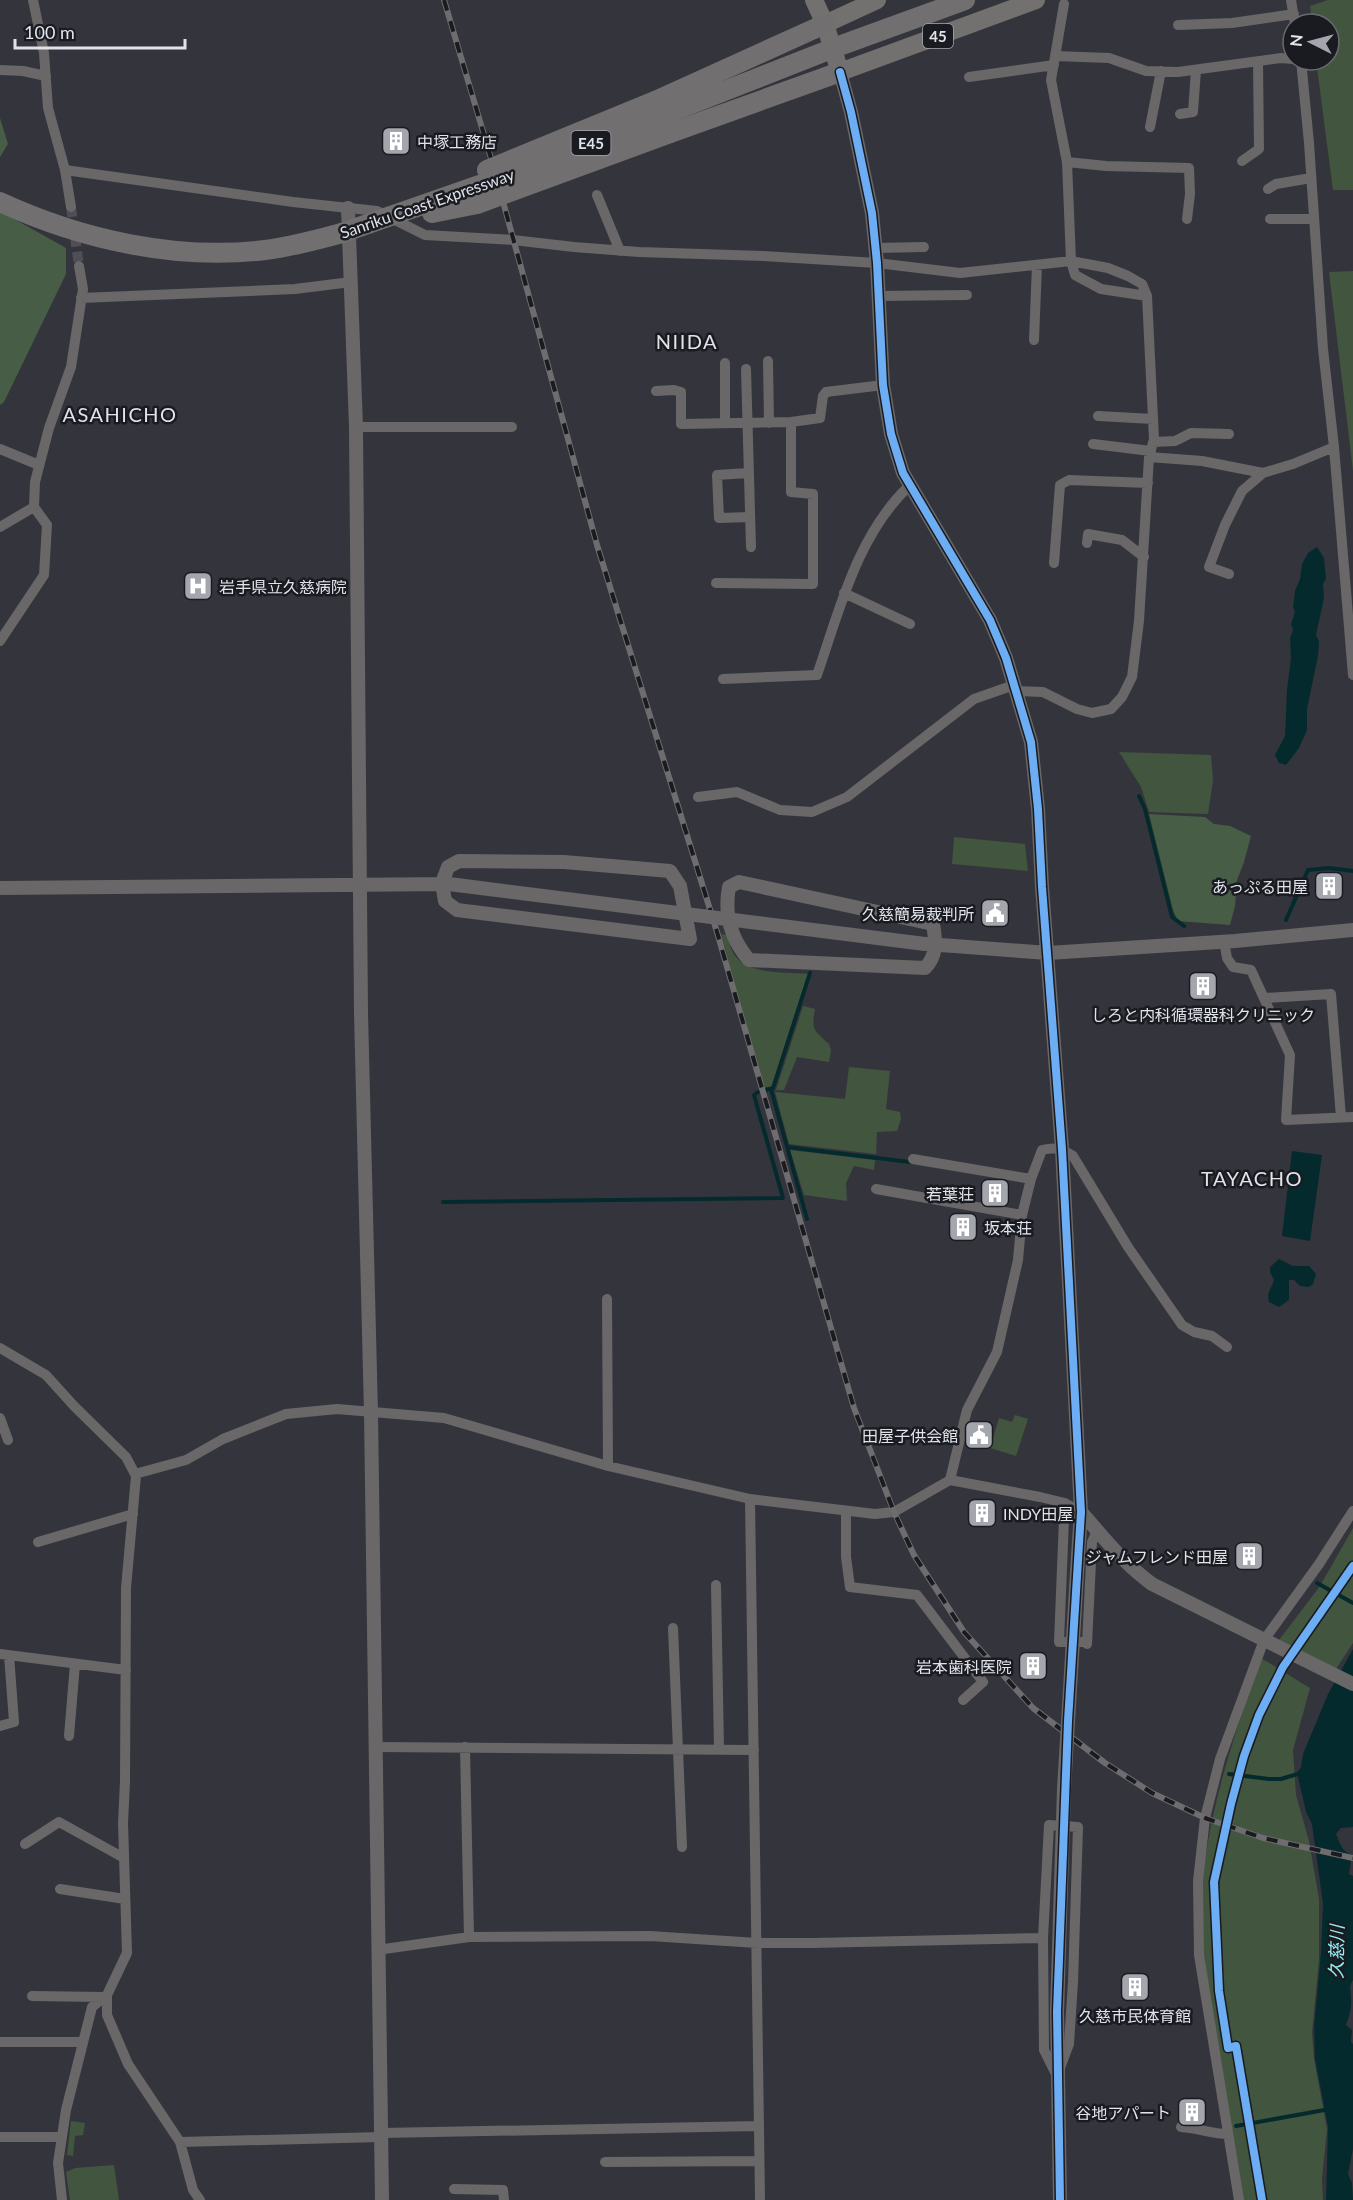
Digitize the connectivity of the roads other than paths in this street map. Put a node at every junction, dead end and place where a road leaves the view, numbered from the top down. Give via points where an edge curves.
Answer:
1 (33, 0) edge
2 (814, 0) edge
3 (877, 0) edge
4 (949, 0) edge
5 (965, 0) edge
6 (1036, 0) edge
7 (1064, 3) dead end
8 (1281, 20) edge
9 (825, 24) junction
10 (1178, 25) dead end
11 (839, 46) junction
12 (1281, 58) edge
13 (1054, 61) junction
14 (1258, 61) junction
15 (0, 70) edge
16 (1196, 70) junction
17 (1161, 71) junction
18 (840, 72) junction
19 (1302, 72) edge
20 (46, 76) junction
21 (969, 77) dead end
22 (1180, 114) dead end
23 (1150, 127) dead end
24 (1242, 161) dead end
25 (1067, 162) junction
26 (65, 170) junction
27 (1311, 177) junction
28 (1268, 189) dead end
29 (597, 195) dead end
30 (0, 202) edge
31 (72, 207) tunnel mouth
32 (348, 208) junction
33 (1187, 219) dead end
34 (1270, 219) dead end
35 (1314, 219) junction
36 (342, 233) junction
37 (924, 247) dead end
38 (875, 248) junction
39 (620, 251) junction
40 (1071, 261) junction
41 (877, 263) junction
42 (1037, 265) junction
43 (78, 266) tunnel mouth
44 (351, 282) junction
45 (967, 295) dead end
46 (879, 296) junction
47 (1148, 296) junction
48 (81, 298) junction
49 (1034, 340) dead end
50 (768, 361) dead end
51 (725, 363) dead end
52 (746, 369) dead end
53 (883, 385) junction
54 (656, 391) dead end
55 (1098, 416) dead end
56 (1152, 419) junction
57 (791, 422) junction
58 (725, 423) junction
59 (747, 423) junction
60 (769, 423) junction
61 (356, 427) junction
62 (512, 427) dead end
63 (1229, 434) dead end
64 (1093, 444) dead end
65 (1334, 447) junction
66 (0, 449) edge
67 (1151, 450) junction
68 (39, 465) junction
69 (1263, 472) junction
70 (748, 473) junction
71 (1148, 483) junction
72 (910, 485) junction
73 (34, 507) junction
74 (750, 517) junction
75 (0, 527) edge
76 (1087, 543) dead end
77 (751, 547) dead end
78 (1144, 557) junction
79 (1054, 563) dead end
80 (1229, 574) dead end
81 (716, 583) dead end
82 (844, 593) junction
83 (910, 624) dead end
84 (0, 641) edge
85 (1353, 675) edge
86 (723, 679) dead end
87 (1015, 688) junction
88 (698, 797) dead end
89 (446, 884) junction
90 (360, 885) junction
91 (0, 888) edge
92 (1353, 930) edge
93 (1224, 941) junction
94 (930, 945) junction
95 (1048, 953) junction
96 (1265, 998) junction
97 (1353, 1117) edge
98 (1341, 1118) junction
99 (1062, 1149) junction
100 (913, 1159) dead end
101 (1031, 1179) junction
102 (876, 1189) dead end
103 (1022, 1215) junction
104 (607, 1299) dead end
105 (1227, 1347) dead end
106 (0, 1348) edge
107 (371, 1413) junction
108 (0, 1418) edge
109 (8, 1440) dead end
110 (608, 1466) junction
111 (135, 1474) junction
112 (950, 1480) junction
113 (750, 1499) junction
114 (1059, 1502) junction
115 (846, 1511) junction
116 (1353, 1511) edge
117 (1081, 1512) junction
118 (133, 1514) junction
119 (1097, 1531) junction
120 (38, 1542) dead end
121 (716, 1585) dead end
122 (673, 1628) dead end
123 (1264, 1640) junction
124 (4, 1654) edge
125 (75, 1664) junction
126 (126, 1670) junction
127 (1353, 1684) edge
128 (963, 1700) dead end
129 (0, 1726) edge
130 (69, 1736) dead end
131 (376, 1747) junction
132 (465, 1747) junction
133 (680, 1749) junction
134 (719, 1749) junction
135 (754, 1750) junction
136 (25, 1844) dead end
137 (682, 1847) dead end
138 (124, 1858) junction
139 (60, 1889) dead end
140 (125, 1899) junction
141 (469, 1937) junction
142 (1043, 1938) junction
143 (757, 1942) junction
144 (377, 1950) junction
145 (32, 1996) dead end
146 (106, 1996) junction
147 (0, 2042) edge
148 (82, 2043) junction
149 (1057, 2076) junction
150 (759, 2126) junction
151 (1181, 2127) dead end
152 (1228, 2134) junction
153 (382, 2135) junction
154 (0, 2137) edge
155 (61, 2137) junction
156 (180, 2142) junction
157 (759, 2161) junction
158 (605, 2163) dead end
159 (454, 2189) dead end
160 (62, 2200) edge
161 (200, 2200) edge
162 (382, 2200) edge
163 (504, 2200) edge
164 (760, 2200) edge
165 (1060, 2200) edge
166 (1239, 2200) edge

1 - 20 street
2 - 9 highway
3 - 9 highway
4 - 11 highway, Sanriku Coast Expressway / E45
5 - 11 highway, Sanriku Coast Expressway / E45
6 - 18 highway, 45
7 - 13 street
8 - 10 street
9 - 18 highway
9 - 36 highway, E45, bridge via 655,101
11 - 36 highway, Sanriku Coast Expressway / E45, bridge via 528,168
12 - 14 street
13 - 17 street via 1109,58 1146,71
13 - 21 street
13 - 25 street via 1051,80
14 - 16 street
14 - 24 street via 1259,149
15 - 20 street
16 - 17 street
16 - 22 street via 1193,112
17 - 23 street
18 - 36 highway, E45, bridge via 477,204
18 - 38 street via 872,213
19 - 27 street
20 - 26 street via 48,108
25 - 33 street via 1189,168
25 - 40 street
26 - 31 street
26 - 32 street
27 - 28 street
27 - 35 street
29 - 39 street
30 - 36 highway, Sanriku Coast Expressway / E45 via 66,228 177,251 264,250
32 - 39 street via 377,211 425,235
32 - 44 street
34 - 35 street
35 - 65 street
37 - 38 street
38 - 41 street
39 - 41 street
40 - 42 street
40 - 47 street via 1128,276 1142,284
40 - 47 street via 1075,274 1101,289
41 - 42 street via 960,273
41 - 46 street
42 - 49 street
43 - 48 street
44 - 48 street via 295,289
44 - 61 street
45 - 46 street
46 - 53 street
47 - 56 street
48 - 68 street via 71,367
50 - 60 street
51 - 58 street
52 - 59 street
53 - 57 street via 826,392 820,418
53 - 72 street via 891,434
54 - 58 street via 681,392 681,424
55 - 56 street
56 - 67 street
57 - 60 street
57 - 81 street via 791,492 813,494 813,584
58 - 59 street
59 - 60 street
59 - 70 street
61 - 62 street
61 - 90 street
63 - 67 street via 1191,434
64 - 67 street
65 - 69 street
65 - 85 street
66 - 68 street
67 - 69 street
67 - 71 street
68 - 73 street
69 - 80 street via 1242,491 1209,567
70 - 74 street
70 - 74 street via 717,475 719,518
71 - 78 street
71 - 79 street via 1069,480 1060,484
72 - 82 street via 862,550
72 - 87 street via 990,620
73 - 75 street
73 - 84 street via 47,525 44,575
74 - 77 street
76 - 78 street via 1088,534 1122,540
78 - 87 street via 1131,677 1122,698 1111,709 1092,713 1043,692
82 - 83 street
82 - 86 street via 817,675
87 - 88 street via 974,699 847,797 812,812 780,810 737,792
87 - 95 street via 1031,742
89 - 89 street via 448,867 459,861 564,862 670,872 680,886 690,939 457,910 446,901
89 - 90 street
89 - 94 street, bridge
90 - 91 street
90 - 107 street
92 - 93 street
93 - 95 street
93 - 96 street via 1233,967 1251,970
94 - 94 street via 933,959 925,968 749,960 731,930 726,904 729,887 739,882 933,924
94 - 95 street
95 - 99 street
96 - 98 street via 1290,1055 1286,1119
96 - 98 street via 1331,994
97 - 98 street
99 - 101 street via 1042,1150
99 - 105 street via 1073,1156 1128,1247 1182,1325 1212,1336
99 - 117 street
100 - 101 street
101 - 103 street
102 - 103 street
103 - 112 street via 1018,1260 997,1352 967,1410
104 - 110 street
106 - 111 street via 46,1375 126,1457
107 - 110 street via 444,1418
107 - 111 street via 337,1410 286,1414 223,1439 186,1460
107 - 131 street
108 - 109 street
110 - 113 street
111 - 118 street
112 - 114 street
112 - 115 street via 894,1512
113 - 115 street
113 - 135 street
114 - 117 street
114 - 119 street via 1064,1519 1059,1642 1087,1643 1092,1542
115 - 128 street via 850,1587 917,1595 983,1682
116 - 123 street
117 - 119 street
117 - 149 street, bridge via 1064,1789
118 - 120 street
118 - 126 street via 126,1588
119 - 123 street via 1118,1556 1152,1584
121 - 134 street
122 - 133 street
123 - 127 street
123 - 152 street via 1220,1759 1199,1858 1199,1955
124 - 125 street
124 - 129 street via 14,1722
125 - 126 street
125 - 130 street
126 - 138 street
131 - 132 street
131 - 144 street
132 - 133 street
132 - 141 street
133 - 134 street
133 - 137 street
134 - 135 street
135 - 143 street
136 - 138 street via 59,1822
138 - 140 street
139 - 140 street
140 - 146 street via 127,1953
141 - 143 street via 650,1936
141 - 144 street
142 - 143 street
142 - 149 street via 1044,2050
142 - 149 street via 1049,1825 1078,1827 1069,2044
143 - 150 street
144 - 153 street
145 - 146 street
146 - 148 street via 92,2007
146 - 156 street via 107,2015 128,2064
147 - 148 street
148 - 155 street
149 - 165 street
150 - 153 street
150 - 157 street
151 - 152 street
152 - 166 street
153 - 156 street
153 - 162 street
154 - 155 street
155 - 160 street via 58,2163
156 - 161 street
157 - 158 street
157 - 164 street
159 - 163 street via 503,2190

